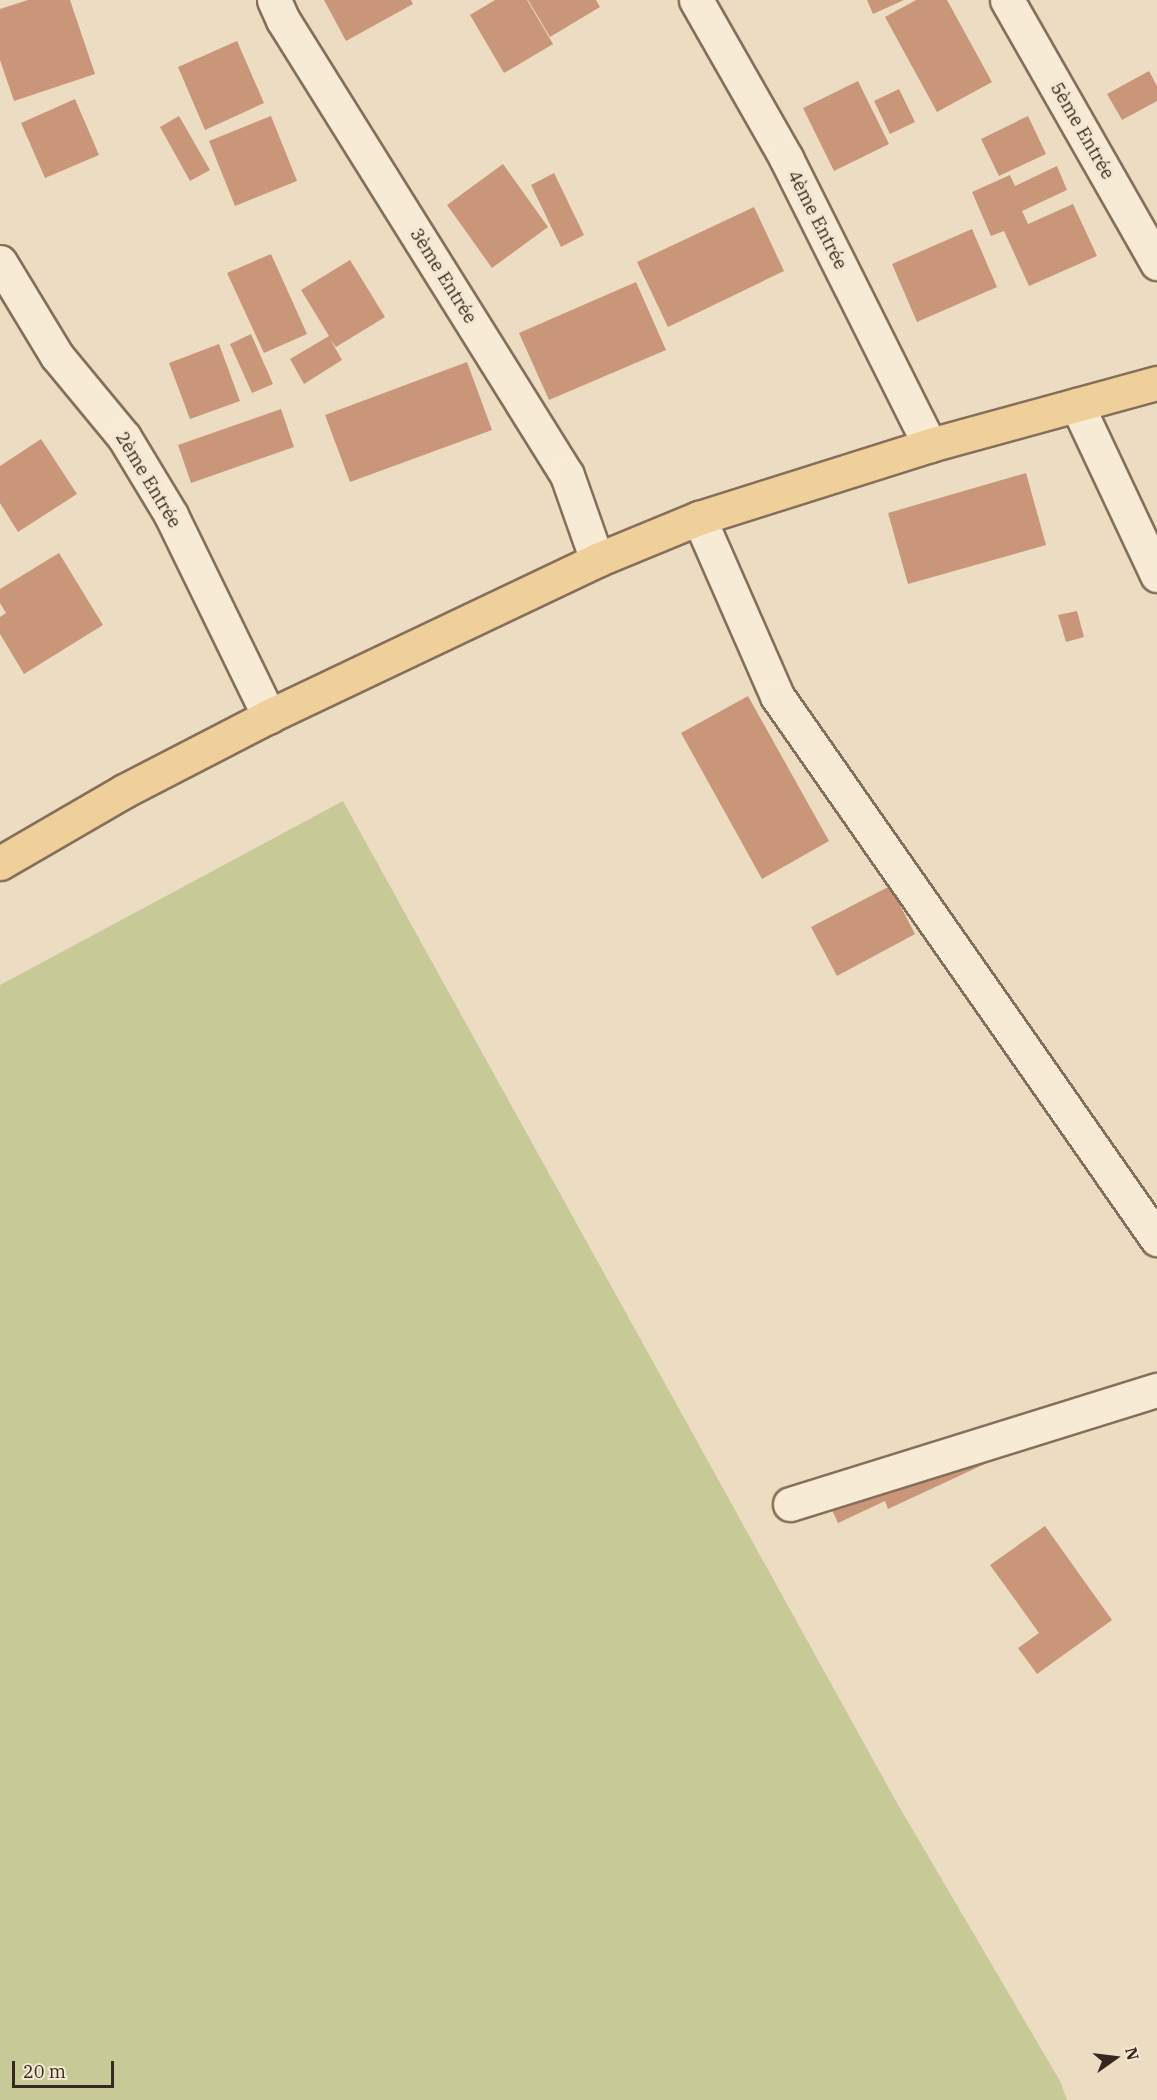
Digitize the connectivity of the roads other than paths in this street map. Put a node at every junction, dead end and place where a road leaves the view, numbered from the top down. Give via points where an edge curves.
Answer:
1 (274, 0) edge
2 (696, 0) edge
3 (1007, 0) edge
4 (0, 262) edge
5 (1157, 263) edge
6 (1157, 383) edge
7 (1077, 405) junction
8 (930, 445) junction
9 (699, 518) junction
10 (597, 560) junction
11 (1157, 575) edge
12 (269, 716) junction
13 (0, 863) edge
14 (1157, 1239) edge
15 (1157, 1390) edge
16 (790, 1504) dead end

1 - 10 street, 3ème Entrée via 567,475
2 - 8 street, 4ème Entrée via 786,158
3 - 5 street, 5ème Entrée
4 - 12 street, 2ème Entrée via 57,356 124,437 171,515
6 - 7 main road
7 - 8 main road
7 - 11 street
8 - 9 main road
9 - 10 main road
9 - 14 street via 777,696
10 - 12 main road
12 - 13 main road via 124,791
15 - 16 street

